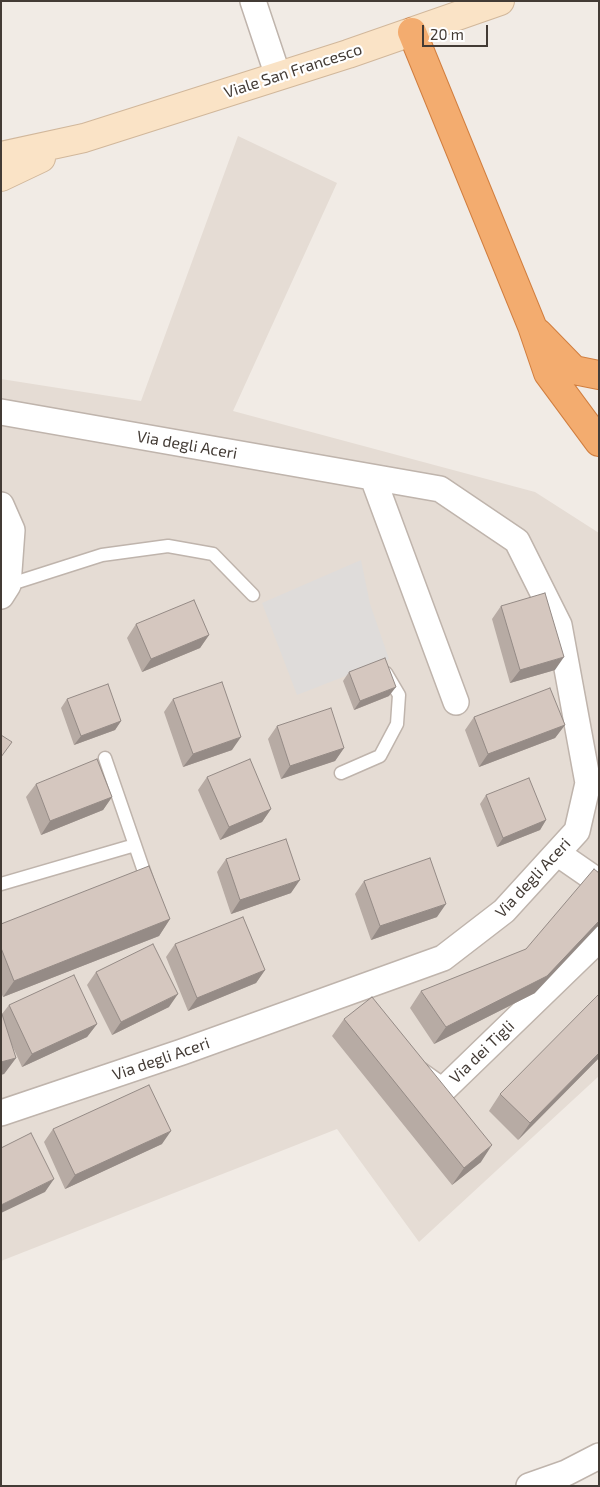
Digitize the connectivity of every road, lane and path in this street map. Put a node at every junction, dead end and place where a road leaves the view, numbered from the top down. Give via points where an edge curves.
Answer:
1 (253, 1) edge
2 (500, 1) edge
3 (412, 32) junction
4 (278, 76) junction
5 (84, 138) junction
6 (1, 156) edge
7 (1, 177) edge
8 (532, 326) junction
9 (599, 374) edge
10 (1, 412) edge
11 (599, 442) edge
12 (373, 478) junction
13 (1, 505) edge
14 (5, 590) edge
15 (253, 596) dead end
16 (380, 662) edge
17 (456, 702) dead end
18 (106, 758) dead end
19 (341, 773) dead end
20 (590, 819) edge
21 (135, 844) junction
22 (557, 853) junction
23 (599, 882) edge
24 (1, 884) edge
25 (153, 899) edge
26 (599, 939) edge
27 (401, 1059) edge
28 (1, 1113) edge
29 (599, 1456) edge
30 (529, 1486) edge

1 - 4 street
2 - 3 street, Viale San Francesco
3 - 4 street, Viale San Francesco
3 - 8 highway
4 - 5 street, Viale San Francesco
5 - 6 street, Viale San Francesco
5 - 7 street, Viale San Francesco
8 - 9 highway via 574,370
8 - 11 highway via 548,373
10 - 12 street, Via degli Aceri
12 - 17 street
12 - 20 street, Via degli Aceri via 440,489 517,542 559,625 588,783
13 - 14 street via 12,530
14 - 15 lane via 102,555 168,546 213,554
16 - 19 lane via 399,695 397,724 380,756
18 - 21 lane
20 - 22 street, Via degli Aceri
21 - 24 lane
21 - 25 lane
22 - 23 street
22 - 28 street, Via degli Aceri via 504,911 443,958 354,1000 182,1052
26 - 27 street, Via dei Tigli via 442,1091
29 - 30 street via 566,1473

